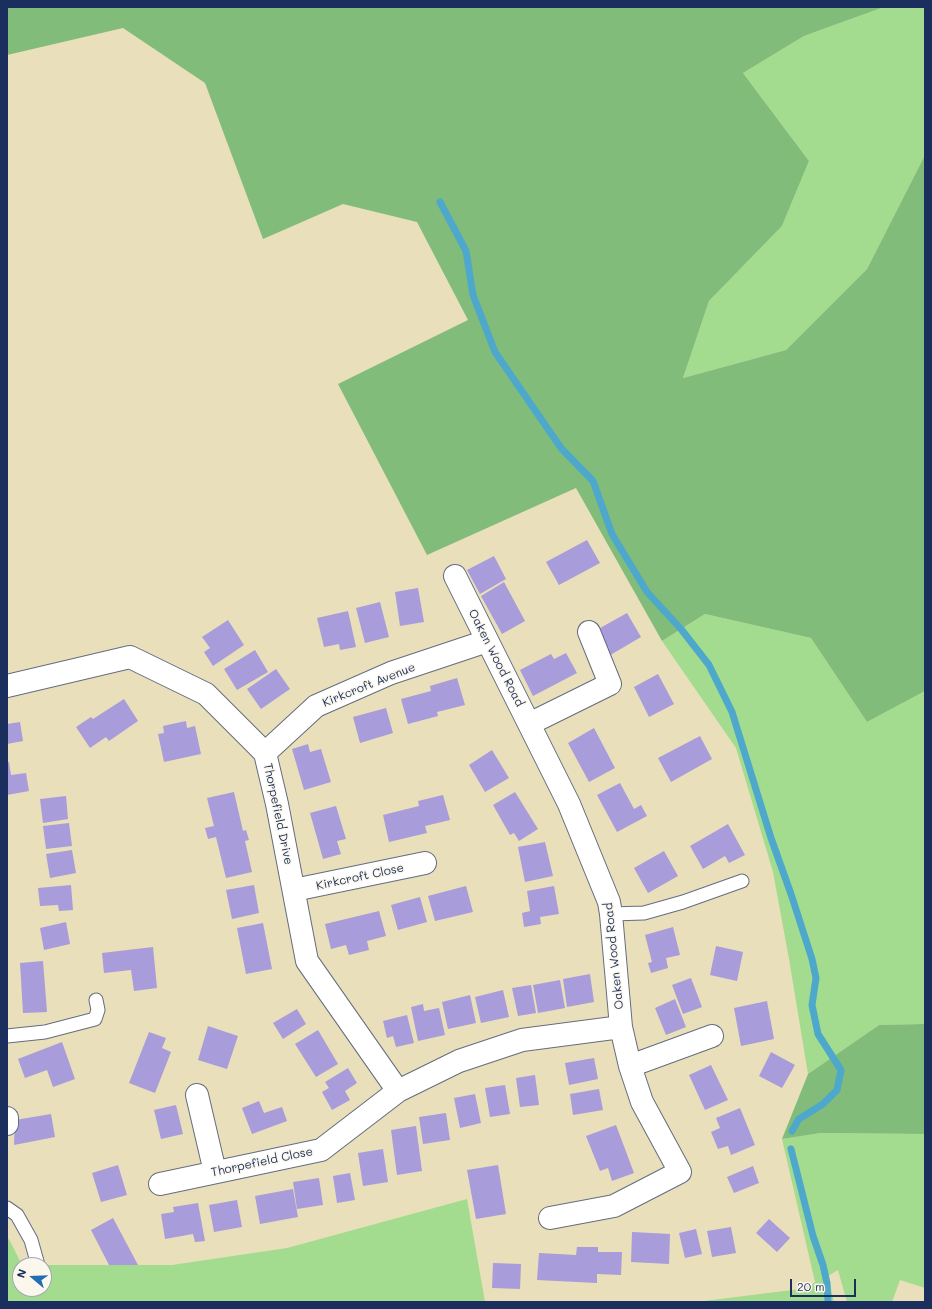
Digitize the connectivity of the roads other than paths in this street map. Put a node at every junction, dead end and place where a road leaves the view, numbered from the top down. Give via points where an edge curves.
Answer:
1 (455, 576) dead end
2 (589, 632) dead end
3 (487, 641) junction
4 (7, 686) edge
5 (529, 724) junction
6 (265, 753) junction
7 (425, 863) dead end
8 (742, 881) dead end
9 (294, 890) junction
10 (611, 914) junction
11 (96, 1000) dead end
12 (621, 1027) junction
13 (7, 1036) edge
14 (712, 1036) dead end
15 (630, 1066) junction
16 (398, 1091) junction
17 (197, 1095) dead end
18 (7, 1118) edge
19 (7, 1124) edge
20 (215, 1172) junction
21 (160, 1184) dead end
22 (7, 1208) edge
23 (550, 1218) dead end
24 (36, 1257) edge

1 - 3 street, Oaken Wood Road
2 - 5 street via 610,684
3 - 5 street, Oaken Wood Road
3 - 6 street, Kirkcroft Avenue via 391,673 316,706
4 - 6 street, Thorpefield Drive via 130,657 206,694
5 - 10 street, Oaken Wood Road via 569,804 609,902
6 - 9 street, Thorpefield Drive
7 - 9 street, Kirkcroft Close
8 - 10 lane via 644,913
9 - 16 street, Thorpefield Drive via 307,961
10 - 12 street, Oaken Wood Road
11 - 13 lane via 98,1010 95,1019 45,1032
12 - 15 street, Oaken Wood Road
12 - 16 street, Thorpefield Close via 522,1040 459,1062
14 - 15 street
15 - 23 street, Oaken Wood Road via 642,1102 680,1172 614,1206
16 - 20 street, Thorpefield Close via 321,1150
17 - 20 street
18 - 19 street
20 - 21 street, Thorpefield Close
22 - 24 lane via 17,1215 31,1240

